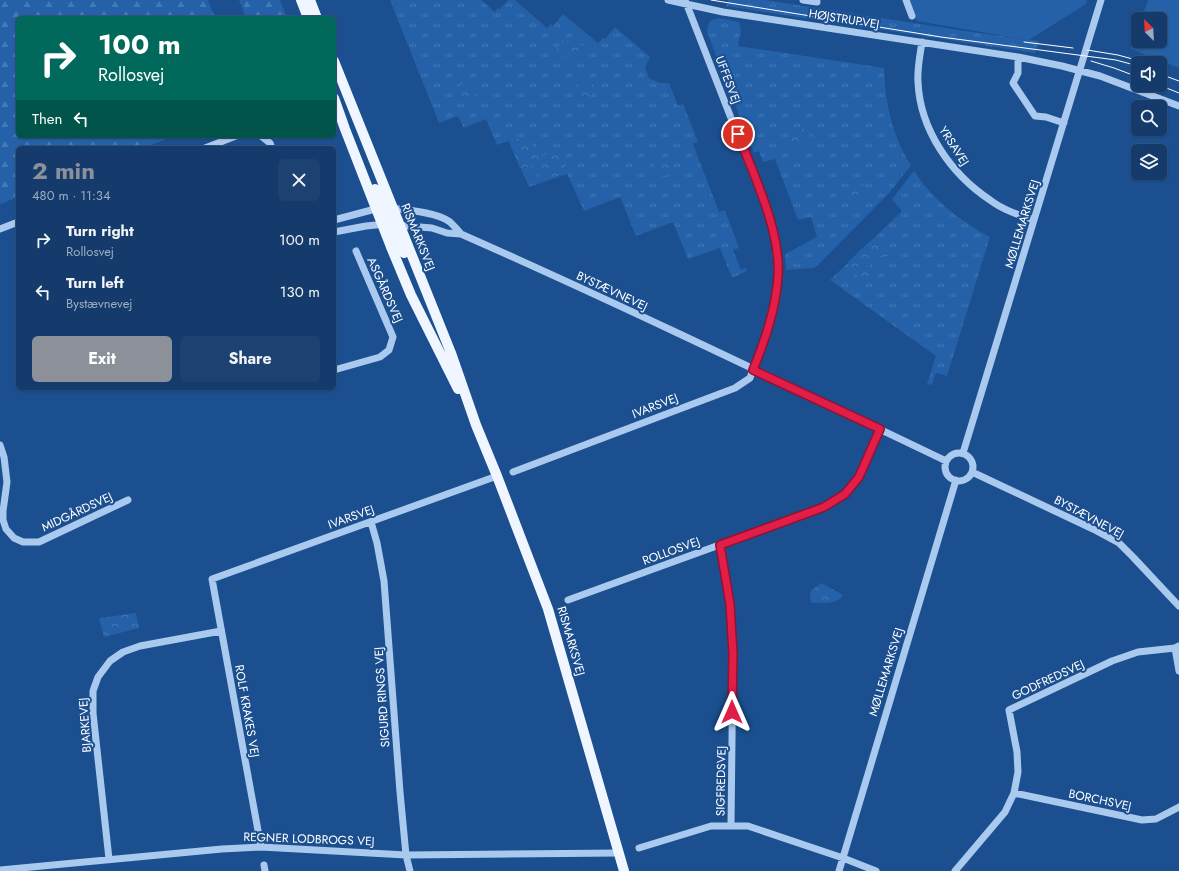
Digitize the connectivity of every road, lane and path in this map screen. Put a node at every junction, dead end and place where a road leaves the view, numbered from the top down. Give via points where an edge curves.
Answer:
1 (301, 0) edge
2 (310, 0) edge
3 (668, 0) edge
4 (803, 0) edge
5 (906, 0) edge
6 (1101, 0) edge
7 (686, 2) edge
8 (817, 2) dead end
9 (307, 16) edge
10 (316, 16) edge
11 (912, 16) dead end
12 (922, 42) junction
13 (1018, 57) junction
14 (336, 67) edge
15 (1079, 70) junction
16 (336, 104) edge
17 (1179, 106) edge
18 (1064, 123) junction
19 (231, 138) edge
20 (264, 138) edge
21 (210, 146) edge
22 (271, 146) edge
23 (384, 208) junction
24 (336, 220) edge
25 (1034, 220) junction
26 (16, 223) edge
27 (391, 225) junction
28 (0, 229) edge
29 (336, 232) edge
30 (462, 234) junction
31 (356, 251) dead end
32 (336, 369) edge
33 (753, 370) junction
34 (476, 425) junction
35 (880, 429) junction
36 (0, 445) edge
37 (963, 453) junction
38 (946, 462) junction
39 (513, 472) dead end
40 (972, 472) junction
41 (497, 476) junction
42 (956, 480) junction
43 (128, 500) dead end
44 (371, 522) junction
45 (720, 545) junction
46 (212, 579) joint
47 (568, 600) dead end
48 (1179, 606) edge
49 (222, 631) junction
50 (1177, 647) edge
51 (1179, 671) edge
52 (1014, 793) junction
53 (1179, 807) edge
54 (731, 826) junction
55 (261, 846) junction
56 (639, 848) dead end
57 (618, 853) junction
58 (406, 855) junction
59 (843, 858) junction
60 (109, 859) junction
61 (0, 870) edge
62 (410, 871) edge
63 (624, 871) edge
64 (839, 871) edge
65 (876, 871) edge
66 (955, 871) edge

1 - 9 main road
2 - 10 main road
3 - 7 street, HØJSTRUPVEJ
4 - 8 street
5 - 11 street
6 - 15 street, MØLLEMARKSVEJ
7 - 12 street, HØJSTRUPVEJ
7 - 33 street, UFFESVEJ via 770,220 775,241 778,275 776,296 768,331
12 - 13 street, HØJSTRUPVEJ
12 - 25 street, YRSAVEJ via 918,82 921,103 929,128 945,158 972,187 991,201
13 - 15 street, HØJSTRUPVEJ
13 - 18 street via 1018,73 1013,83 1035,116
14 - 23 main road, RISMARKSVEJ
15 - 17 street, HØJSTRUPVEJ
15 - 18 street, MØLLEMARKSVEJ
16 - 23 main road, RISMARKSVEJ
18 - 25 street, MØLLEMARKSVEJ
19 - 21 street
20 - 22 street
23 - 24 street
23 - 27 main road, RISMARKSVEJ
23 - 27 main road, RISMARKSVEJ
23 - 30 street, BYSTÆVNEVEJ via 419,211 438,217 449,221
25 - 37 street, MØLLEMARKSVEJ
26 - 28 street
27 - 29 street, BYSTÆVNEVEJ
27 - 30 street, BYSTÆVNEVEJ via 432,228
27 - 34 main road, RISMARKSVEJ via 434,311
27 - 34 main road, RISMARKSVEJ via 411,295
30 - 33 street, BYSTÆVNEVEJ
31 - 32 street, ASGÅRDSVEJ via 393,337 389,350 380,357
33 - 35 street, BYSTÆVNEVEJ
33 - 39 street, IVARSVEJ via 750,378 735,388
34 - 41 main road, RISMARKSVEJ
35 - 38 street, BYSTÆVNEVEJ
35 - 45 street, ROLLOSVEJ via 859,477 845,494 824,507
36 - 43 street, MIDGÅRDSVEJ via 7,482 3,520 6,529 14,538 23,542 38,542
37 - 38 street via 953,454
37 - 40 street via 971,460
38 - 42 street via 947,473
40 - 42 street via 966,479
40 - 48 street, BYSTÆVNEVEJ via 1093,528 1119,543
41 - 44 street, IVARSVEJ
41 - 57 main road, RISMARKSVEJ via 548,609
42 - 59 street, MØLLEMARKSVEJ
44 - 46 street, IVARSVEJ
44 - 58 street, SIGURD RINGS VEJ via 384,581
45 - 47 street, ROLLOSVEJ
45 - 54 street, SIGFREDSVEJ via 730,604 733,654
46 - 49 street, ROLF KRAKES VEJ
49 - 55 street, ROLF KRAKES VEJ
49 - 60 street, BJARKEVEJ via 140,646 123,652 110,661 98,677 93,691 93,713
50 - 51 street
50 - 52 street, GODFREDSVEJ via 1138,652 1112,661 1009,710 1017,752 1018,772
52 - 53 street, BORCHSVEJ via 1142,820 1156,819
52 - 66 street, GODFREDSVEJ via 1006,812
54 - 56 street via 711,826
54 - 59 street via 748,826
55 - 58 street, REGNER LODBROGS VEJ
55 - 60 street, REGNER LODBROGS VEJ
57 - 58 street, REGNER LODBROGS VEJ
57 - 63 main road, RISMARKSVEJ
58 - 62 street, SIGURD RINGS VEJ
59 - 64 street, MØLLEMARKSVEJ
59 - 65 street
60 - 61 street, REGNER LODBROGS VEJ

